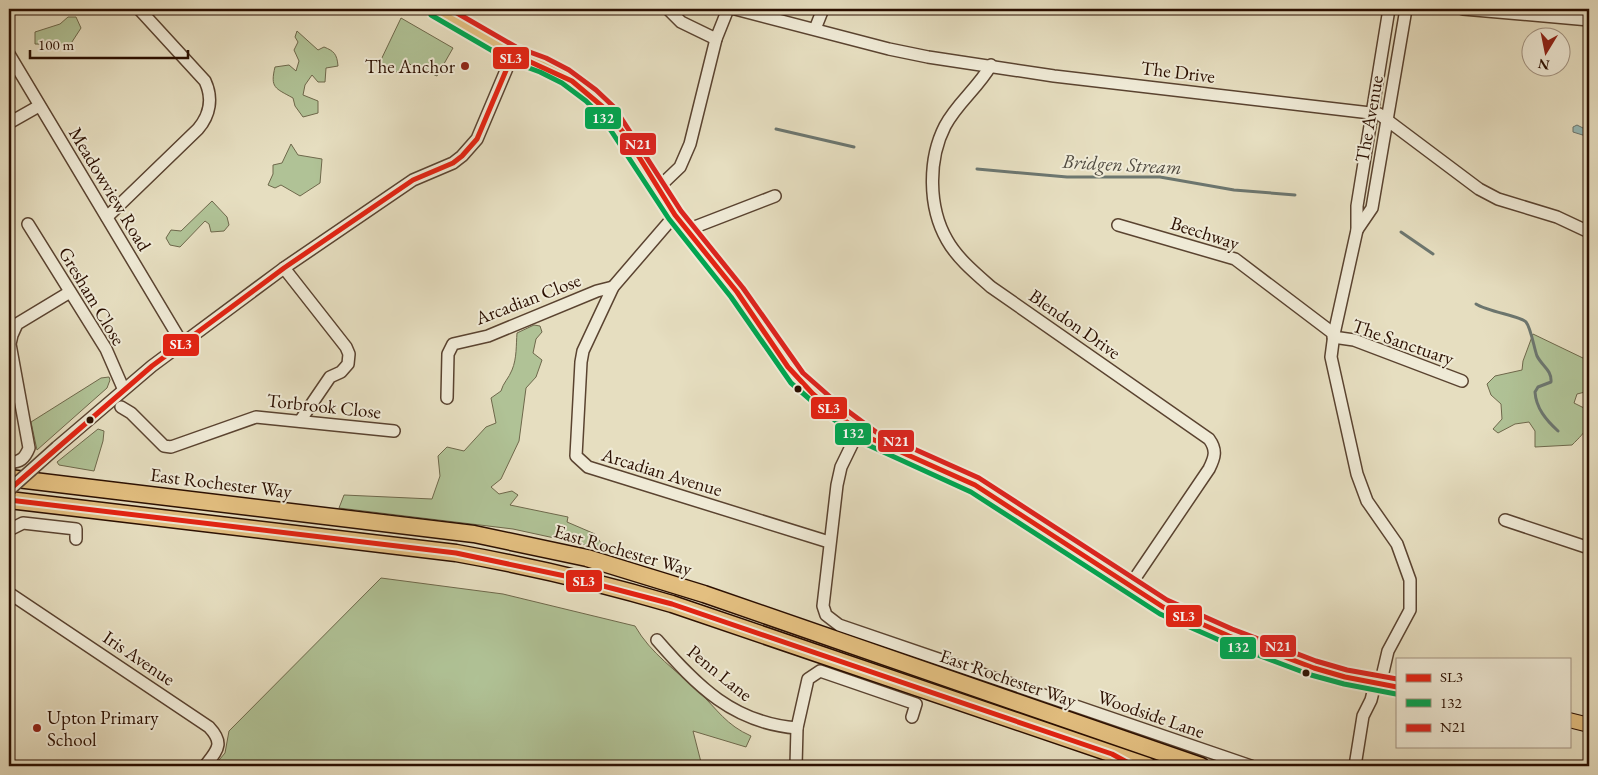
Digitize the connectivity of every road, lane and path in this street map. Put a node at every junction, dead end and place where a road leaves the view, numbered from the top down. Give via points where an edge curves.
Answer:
1 (139, 9) edge
2 (435, 9) edge
3 (668, 9) edge
4 (728, 9) edge
5 (735, 9) edge
6 (823, 9) edge
7 (1389, 9) edge
8 (1406, 9) edge
9 (1463, 9) edge
10 (1509, 11) edge
11 (1589, 20) edge
12 (815, 29) junction
13 (716, 39) junction
14 (9, 54) edge
15 (513, 54) junction
16 (991, 65) junction
17 (40, 106) junction
18 (1372, 112) junction
19 (1387, 119) junction
20 (9, 123) edge
21 (658, 188) junction
22 (776, 196) dead end
23 (675, 215) junction
24 (107, 217) junction
25 (28, 224) dead end
26 (1118, 225) dead end
27 (687, 230) junction
28 (1357, 230) junction
29 (1589, 232) edge
30 (284, 268) junction
31 (613, 287) junction
32 (70, 292) junction
33 (1333, 335) junction
34 (182, 343) junction
35 (1462, 381) dead end
36 (123, 388) junction
37 (447, 398) dead end
38 (121, 407) dead end
39 (300, 421) junction
40 (859, 430) junction
41 (394, 431) dead end
42 (9, 462) edge
43 (9, 478) edge
44 (9, 490) edge
45 (9, 500) edge
46 (1505, 520) dead end
47 (9, 530) edge
48 (76, 539) dead end
49 (829, 542) junction
50 (1589, 548) edge
51 (1129, 587) junction
52 (9, 593) edge
53 (657, 640) dead end
54 (1377, 685) junction
55 (1396, 687) edge
56 (912, 717) dead end
57 (1570, 720) edge
58 (1589, 725) edge
59 (797, 728) junction
60 (1112, 754) junction
61 (205, 766) edge
62 (796, 766) edge
63 (1134, 766) edge
64 (1148, 766) edge
65 (1201, 766) edge
66 (1251, 766) edge
67 (1355, 766) edge

1 - 24 street via 201,77 208,88 210,106 198,129
2 - 15 main road
3 - 13 street via 681,22
4 - 13 street
5 - 12 street, The Drive
6 - 12 street
7 - 18 street, The Avenue
8 - 19 street, The Avenue
9 - 10 street
10 - 11 street
12 - 16 street, The Drive via 899,51
13 - 21 street via 690,144 680,167
14 - 17 street, Meadowview Road
15 - 21 main road via 566,77 591,95 613,119
15 - 30 street via 481,132 462,156 409,183
16 - 18 street, The Drive via 1054,76
16 - 51 street, Blendon Drive via 953,114 940,139 934,163 932,188 940,226 947,241 991,287 1209,439 1214,446 1214,460 1209,469
17 - 20 street
17 - 24 street, Meadowview Road
18 - 19 street, The Drive
18 - 28 street, The Avenue via 1357,206
19 - 28 street, The Avenue via 1372,208
19 - 29 street, The Drive via 1479,189
21 - 23 main road
22 - 27 street
23 - 27 main road
23 - 31 street, Arcadian Avenue
24 - 34 street, Meadowview Road
25 - 32 street, Gresham Close
26 - 33 street, Beechway via 1235,259
27 - 40 main road via 737,292 797,378
28 - 33 street, The Avenue
30 - 34 street
30 - 39 street via 349,354 348,364 330,377
31 - 37 street, Arcadian Close via 488,336 453,344 448,354
31 - 49 street, Arcadian Avenue via 581,362 576,456 581,463 588,468
32 - 36 street, Gresham Close via 106,349
32 - 42 street via 17,324 12,335 10,344 29,448 20,461
33 - 35 street, The Sanctuary
33 - 54 street via 1331,357 1357,474 1367,501 1397,544 1410,580 1410,610 1388,651
34 - 36 street
36 - 44 street, bridge
38 - 39 street, Torbrook Close via 164,446 171,447 249,418
39 - 41 street, Torbrook Close
40 - 49 street, Woodside Lane via 841,467
40 - 51 main road via 975,485
43 - 65 highway, East Rochester Way via 455,532 587,558 704,594
45 - 60 highway, East Rochester Way via 456,553 547,570 672,604
46 - 50 street
47 - 48 street via 23,523 76,529
49 - 66 street, Woodside Lane via 823,606 826,615 834,622
51 - 54 main road via 1163,607 1261,649 1319,670
52 - 61 street, Iris Avenue via 210,727 218,736 219,748
53 - 59 street, Penn Lane via 687,674 726,706 772,726
54 - 55 main road
54 - 67 street via 1363,716
56 - 59 street via 916,704 820,671 808,679
57 - 58 main road
59 - 62 street
60 - 63 highway
60 - 64 highway

